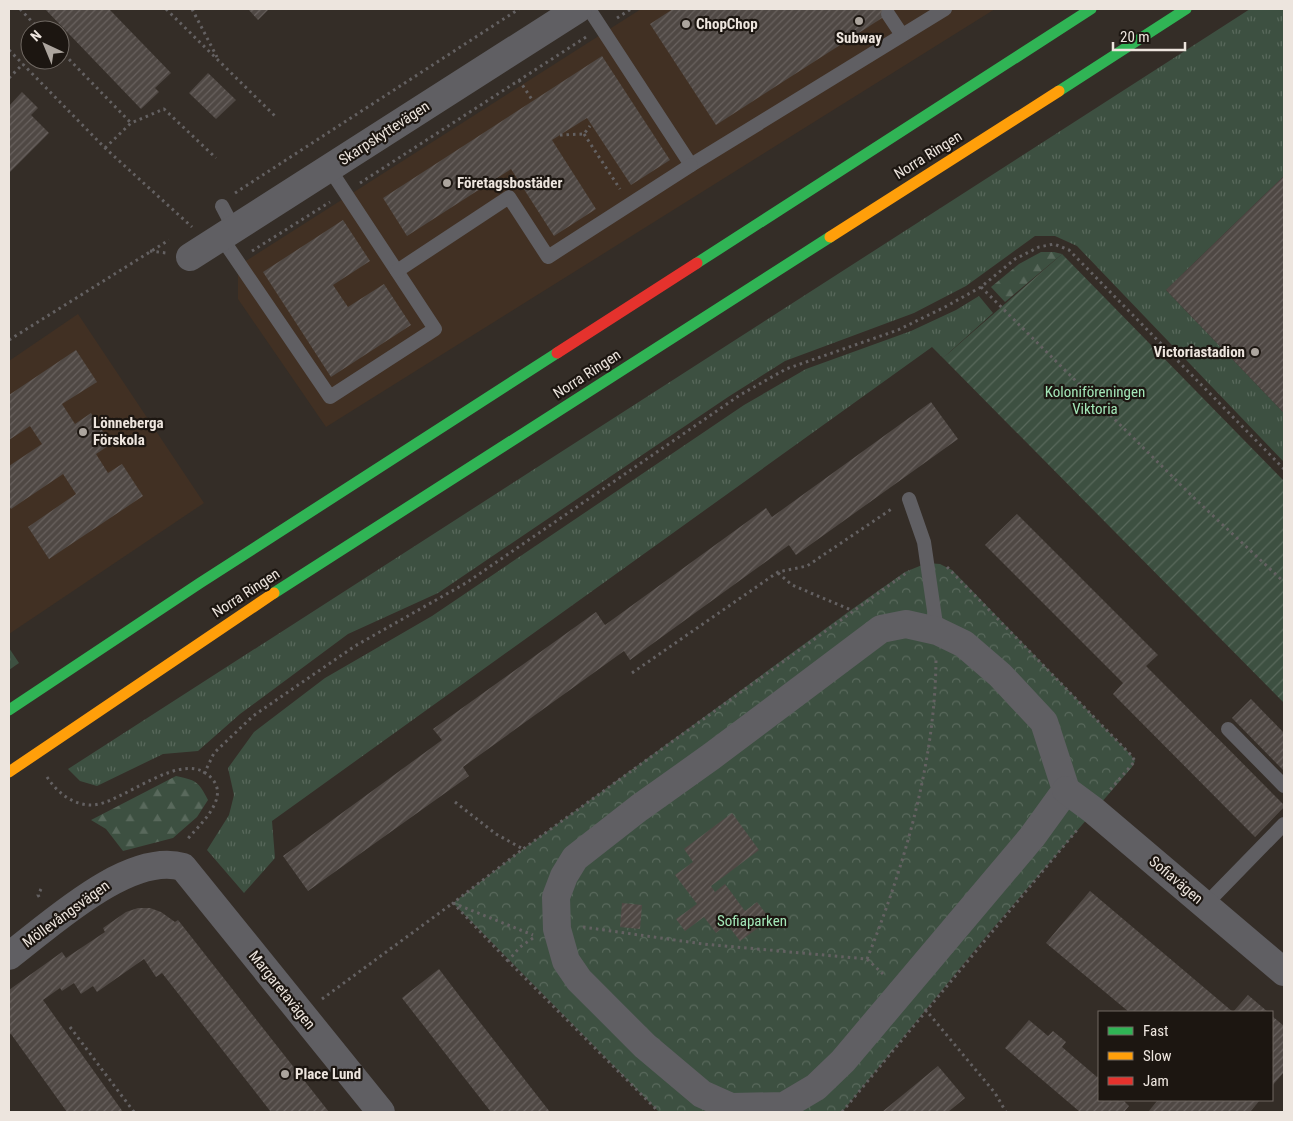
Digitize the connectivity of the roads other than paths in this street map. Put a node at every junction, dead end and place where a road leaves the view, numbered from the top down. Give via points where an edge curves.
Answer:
1 (578, 9) edge
2 (589, 9) edge
3 (945, 9) edge
4 (1091, 9) edge
5 (1186, 9) edge
6 (888, 14) dead end
7 (902, 35) junction
8 (691, 166) junction
9 (329, 168) junction
10 (225, 224) junction
11 (183, 242) road end
12 (397, 271) junction
13 (909, 499) road end
14 (937, 631) junction
15 (9, 710) edge
16 (1228, 729) dead end
17 (9, 772) edge
18 (1284, 786) edge
19 (1066, 790) junction
20 (1284, 824) edge
21 (183, 867) joint
22 (1205, 905) junction
23 (9, 956) edge
24 (1284, 972) edge
25 (381, 1112) edge

1 - 9 street, Skarpskyttevägen
2 - 8 lane
3 - 7 lane
4 - 15 main road via 200,583
5 - 17 main road, Norra Ringen via 232,620
6 - 7 lane
7 - 8 lane
8 - 12 lane via 548,256 509,196
9 - 10 street, Skarpskyttevägen
9 - 12 lane
10 - 11 street, Skarpskyttevägen
10 - 12 lane via 330,397 435,329
13 - 14 lane via 924,542
14 - 19 street via 964,644 1000,675 1044,722
14 - 19 street via 906,624 881,629 575,858 556,897 557,930 566,961 579,980 645,1046 702,1094 731,1107 784,1106 816,1087 843,1061 1032,837
16 - 18 lane
19 - 22 street, Sofiavägen
20 - 22 lane
21 - 23 street, Möllevångsvägen via 171,863 151,866 112,880
21 - 25 street, Margaretavägen
22 - 24 street, Sofiavägen

